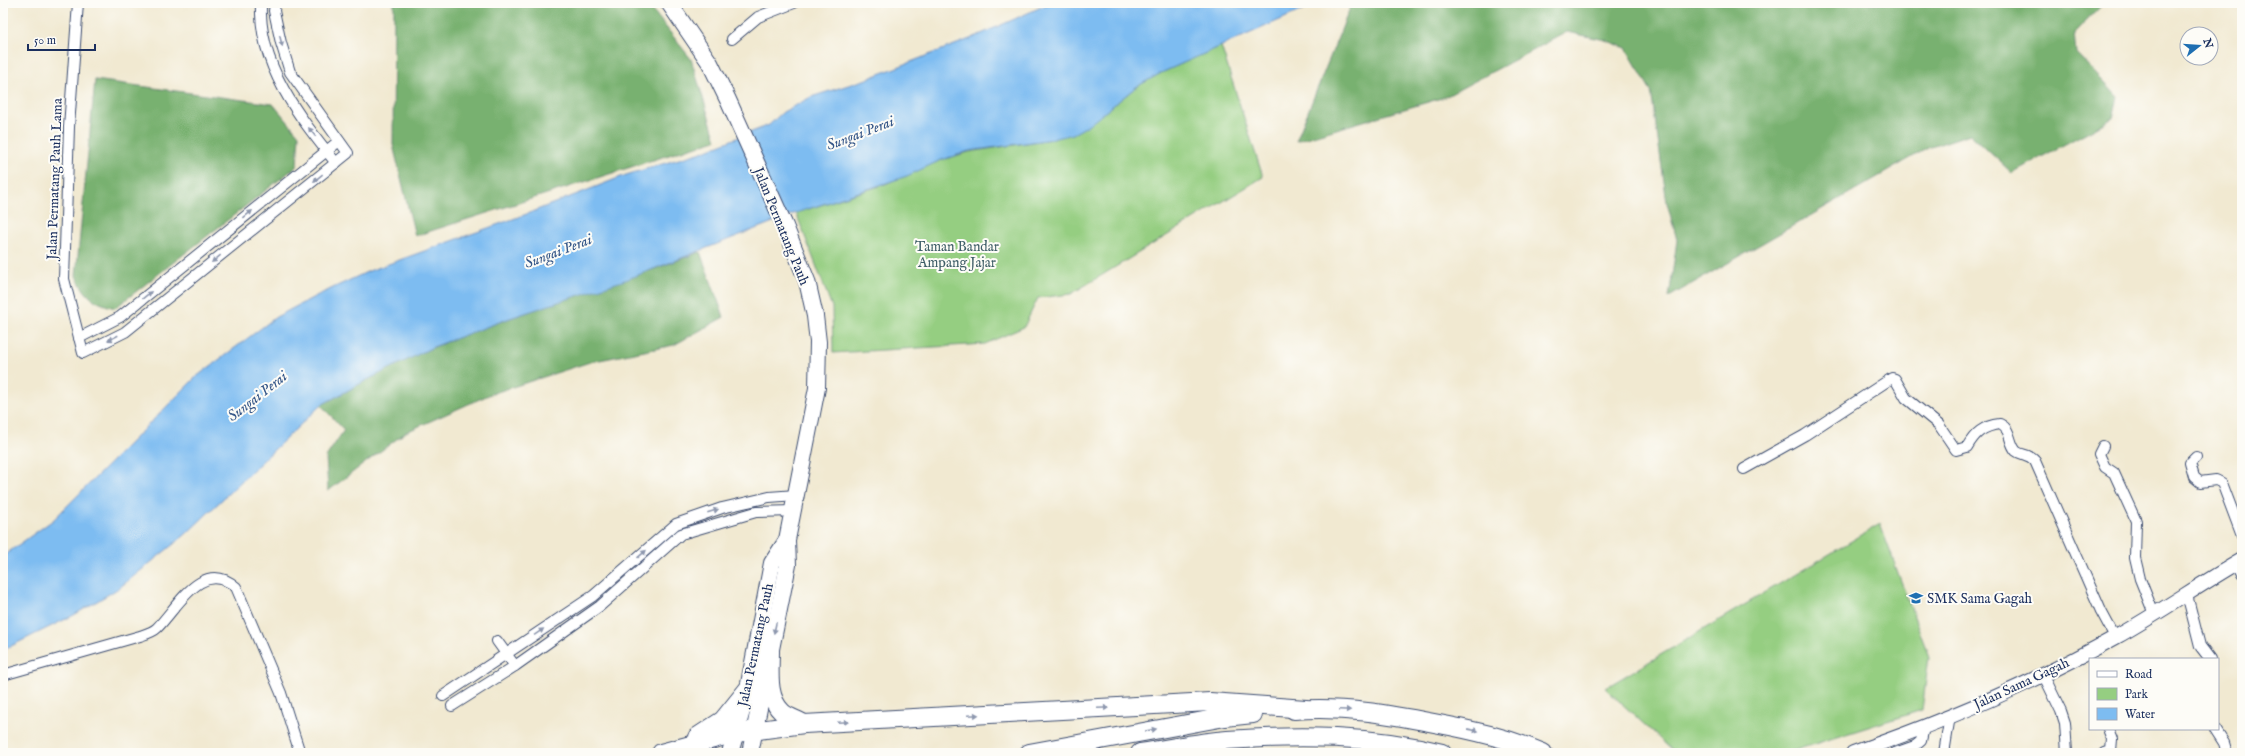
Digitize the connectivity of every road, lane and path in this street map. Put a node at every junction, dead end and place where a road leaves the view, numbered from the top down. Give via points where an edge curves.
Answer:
1 (78, 3) edge
2 (261, 3) edge
3 (275, 3) edge
4 (669, 3) edge
5 (794, 3) edge
6 (732, 39) dead end
7 (339, 141) junction
8 (326, 151) junction
9 (336, 163) junction
10 (78, 338) junction
11 (2103, 446) dead end
12 (2196, 457) dead end
13 (1744, 469) dead end
14 (796, 495) junction
15 (793, 511) junction
16 (2242, 536) edge
17 (787, 540) junction
18 (2240, 566) edge
19 (2187, 595) junction
20 (594, 596) junction
21 (600, 606) junction
22 (2154, 614) junction
23 (2116, 637) junction
24 (497, 641) dead end
25 (770, 651) junction
26 (507, 654) junction
27 (2209, 658) edge
28 (515, 666) junction
29 (2043, 674) junction
30 (3, 675) edge
31 (748, 689) junction
32 (443, 696) dead end
33 (452, 706) dead end
34 (1306, 709) junction
35 (1950, 716) junction
36 (804, 724) junction
37 (1924, 727) junction
38 (756, 730) junction
39 (2108, 730) edge
40 (2216, 730) edge
41 (736, 733) junction
42 (1300, 738) junction
43 (683, 747) junction
44 (300, 753) edge
45 (661, 753) edge
46 (730, 753) edge
47 (750, 753) edge
48 (1029, 753) edge
49 (1140, 753) edge
50 (1208, 753) edge
51 (1442, 753) edge
52 (1543, 753) edge
53 (1853, 753) edge
54 (1895, 753) edge
55 (1944, 753) edge
56 (2067, 753) edge
57 (2105, 753) edge
58 (2227, 753) edge

1 - 10 street, Jalan Permatang Pauh Lama via 69,127 64,279
8 -> 2 street via 304,123 273,68 264,45
3 -> 7 street via 274,11 290,72
4 - 14 main road, Jalan Permatang Pauh via 710,63 785,226 807,282 818,342 816,388
5 - 6 street via 758,17
7 - 8 street
7 - 9 street via 348,153
8 - 9 street
10 -> 8 street via 120,318
9 -> 10 street, Jalan Permatang Pauh Lama via 125,332 82,353
11 - 22 street via 2099,454 2101,461 2114,473 2136,521 2135,558 2140,579
12 - 16 street via 2190,463 2194,477 2200,482 2216,480 2222,483
13 - 23 street via 1805,435 1892,378 1906,398 1939,425 1956,450 1967,447 1974,435 1984,427 2000,424 2008,432 2017,452 2030,454 2035,461 2101,612
14 - 15 main road, Jalan Permatang Pauh
20 -> 14 street via 676,524 722,508 769,497
15 - 17 main road, Jalan Permatang Pauh
15 - 21 street via 756,512 681,534
17 -> 25 main road, Jalan Permatang Pauh via 788,565
17 - 31 main road, Jalan Permatang Pauh via 772,563
18 - 19 street, Jalan Sama Gagah
19 - 22 street, Jalan Sama Gagah
19 - 27 street via 2200,646
20 - 21 street
26 -> 20 street
21 - 28 street
22 - 23 street, Jalan Sama Gagah
23 - 29 street, Jalan Sama Gagah
24 - 26 street
25 - 36 highway via 769,687 775,702 782,712
25 - 38 main road, Jalan Permatang Pauh
26 - 28 street
26 - 32 street
28 - 33 street
29 - 35 street, Jalan Sama Gagah via 2020,687
29 - 56 street via 2063,717
30 - 44 street via 156,630 185,594 198,583 214,577 228,580 236,587 265,654
31 - 41 main road, Jalan Permatang Pauh
31 - 43 highway via 723,720
36 -> 34 highway via 1210,702
48 -> 34 highway via 1225,717
34 -> 52 highway via 1390,714 1479,731
35 - 37 street, Jalan Sama Gagah
35 - 55 street
36 - 38 highway
37 - 53 street, Jalan Sama Gagah
37 - 54 street via 1922,741
38 - 41 highway
38 - 47 main road, Jalan Permatang Pauh
39 - 57 street via 2112,739 2111,751
40 - 58 street
41 - 43 highway
41 - 46 main road, Jalan Permatang Pauh
42 - 49 highway via 1226,740
42 - 50 highway
42 - 51 highway via 1358,739
43 - 45 highway

